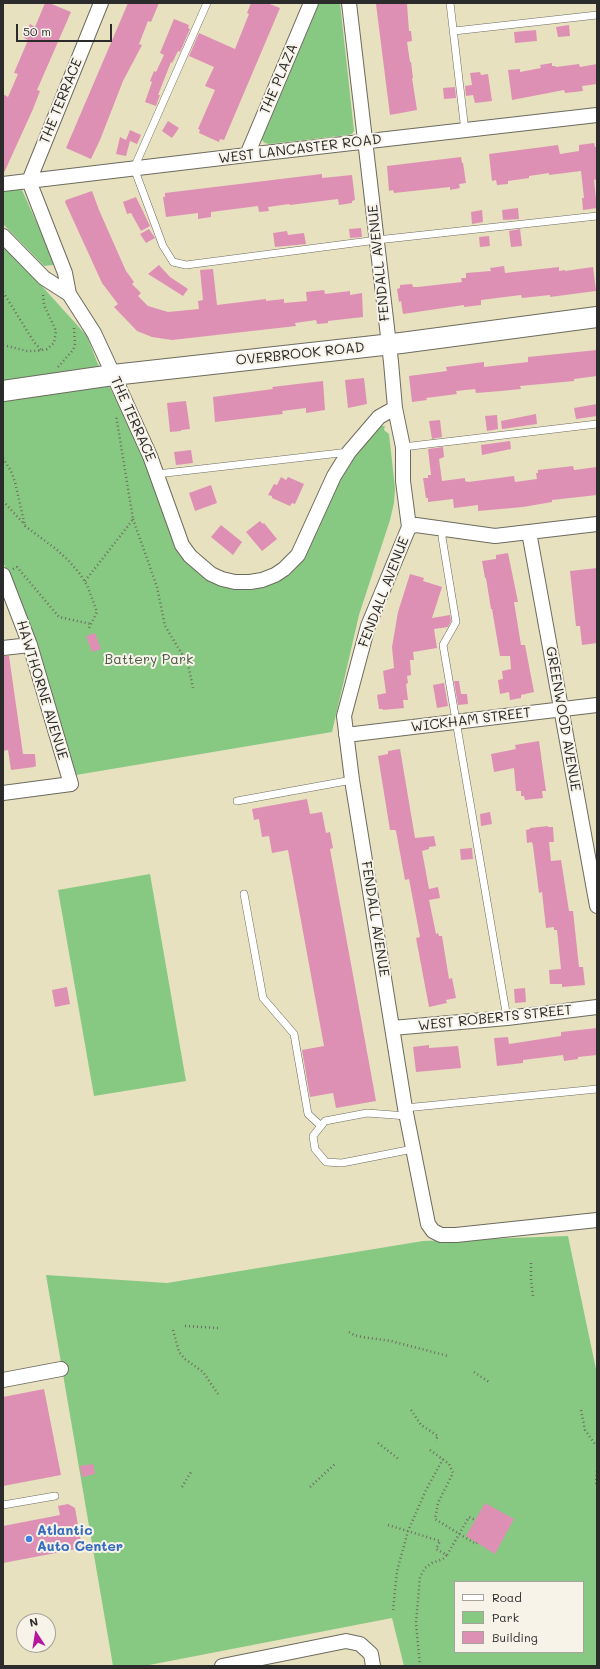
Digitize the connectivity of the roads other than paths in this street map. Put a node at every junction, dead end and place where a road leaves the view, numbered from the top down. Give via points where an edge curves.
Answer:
1 (101, 3) edge
2 (207, 3) edge
3 (311, 3) edge
4 (350, 3) edge
5 (450, 3) edge
6 (597, 15) edge
7 (454, 31) junction
8 (597, 115) edge
9 (465, 130) junction
10 (365, 141) junction
11 (247, 155) junction
12 (134, 168) junction
13 (29, 181) junction
14 (3, 184) edge
15 (597, 216) edge
16 (3, 236) edge
17 (377, 240) junction
18 (69, 294) junction
19 (597, 317) edge
20 (388, 344) junction
21 (113, 375) junction
22 (3, 391) edge
23 (395, 408) junction
24 (597, 424) edge
25 (403, 447) junction
26 (349, 452) junction
27 (157, 474) junction
28 (597, 524) edge
29 (409, 527) junction
30 (444, 530) junction
31 (529, 532) junction
32 (6, 573) edge
33 (30, 645) junction
34 (3, 648) edge
35 (597, 705) edge
36 (561, 709) junction
37 (456, 722) junction
38 (346, 735) junction
39 (352, 780) junction
40 (3, 793) edge
41 (237, 801) dead end
42 (244, 894) dead end
43 (597, 906) edge
44 (597, 1007) edge
45 (507, 1018) junction
46 (392, 1028) junction
47 (597, 1089) edge
48 (406, 1112) junction
49 (320, 1126) junction
50 (413, 1149) junction
51 (597, 1220) edge
52 (61, 1369) dead end
53 (3, 1380) edge
54 (54, 1496) dead end
55 (3, 1506) edge
56 (227, 1666) edge
57 (373, 1666) edge

1 - 13 street, THE TERRACE
2 - 12 lane
3 - 11 street, THE PLAZA
4 - 10 street, FENDALL AVENUE
5 - 7 lane
6 - 7 lane
7 - 9 lane
8 - 9 street, WEST LANCASTER ROAD
9 - 10 street, WEST LANCASTER ROAD
10 - 11 street, WEST LANCASTER ROAD
10 - 17 street, FENDALL AVENUE
11 - 12 street, WEST LANCASTER ROAD
12 - 13 street, WEST LANCASTER ROAD
12 - 17 lane via 163,246 173,262 186,265
13 - 14 street, WEST LANCASTER ROAD
13 - 18 street, THE TERRACE via 65,274
15 - 17 lane
16 - 18 street via 44,278
17 - 20 street, FENDALL AVENUE
18 - 21 street, THE TERRACE via 94,333
19 - 20 street, OVERBROOK ROAD
20 - 21 street, OVERBROOK ROAD
20 - 23 street, FENDALL AVENUE
21 - 22 street, OVERBROOK ROAD
21 - 27 street, THE TERRACE
23 - 25 street, FENDALL AVENUE
23 - 26 street, THE TERRACE via 379,417
24 - 25 lane
25 - 29 street, FENDALL AVENUE via 403,481
26 - 27 lane
26 - 27 street, THE TERRACE via 334,476 298,555 274,575 250,582 222,579 201,567 190,556 179,538
28 - 31 street
29 - 30 street via 416,525
29 - 38 street, FENDALL AVENUE via 368,626 344,716
30 - 31 street via 495,536
30 - 37 lane via 442,537 456,622 443,645
31 - 36 street, GREENWOOD AVENUE
32 - 33 street, HAWTHORNE AVENUE
33 - 34 street
33 - 40 street, HAWTHORNE AVENUE via 71,784
35 - 36 street, WICKHAM STREET
36 - 37 street, WICKHAM STREET
36 - 43 street, GREENWOOD AVENUE
37 - 38 street, WICKHAM STREET
37 - 45 lane
38 - 39 street, FENDALL AVENUE
39 - 41 lane
39 - 46 street, FENDALL AVENUE
42 - 49 lane via 263,998 294,1034 308,1114
44 - 45 street, WEST ROBERTS STREET
45 - 46 street, WEST ROBERTS STREET
46 - 48 street, FENDALL AVENUE
47 - 48 lane
48 - 49 lane via 367,1113 325,1121
48 - 50 street, FENDALL AVENUE
49 - 50 lane via 313,1136 315,1149 326,1162 342,1163
50 - 51 street, FENDALL AVENUE via 428,1224 432,1231 441,1235
52 - 53 street
54 - 55 lane
56 - 57 street via 346,1641 360,1644 371,1654

